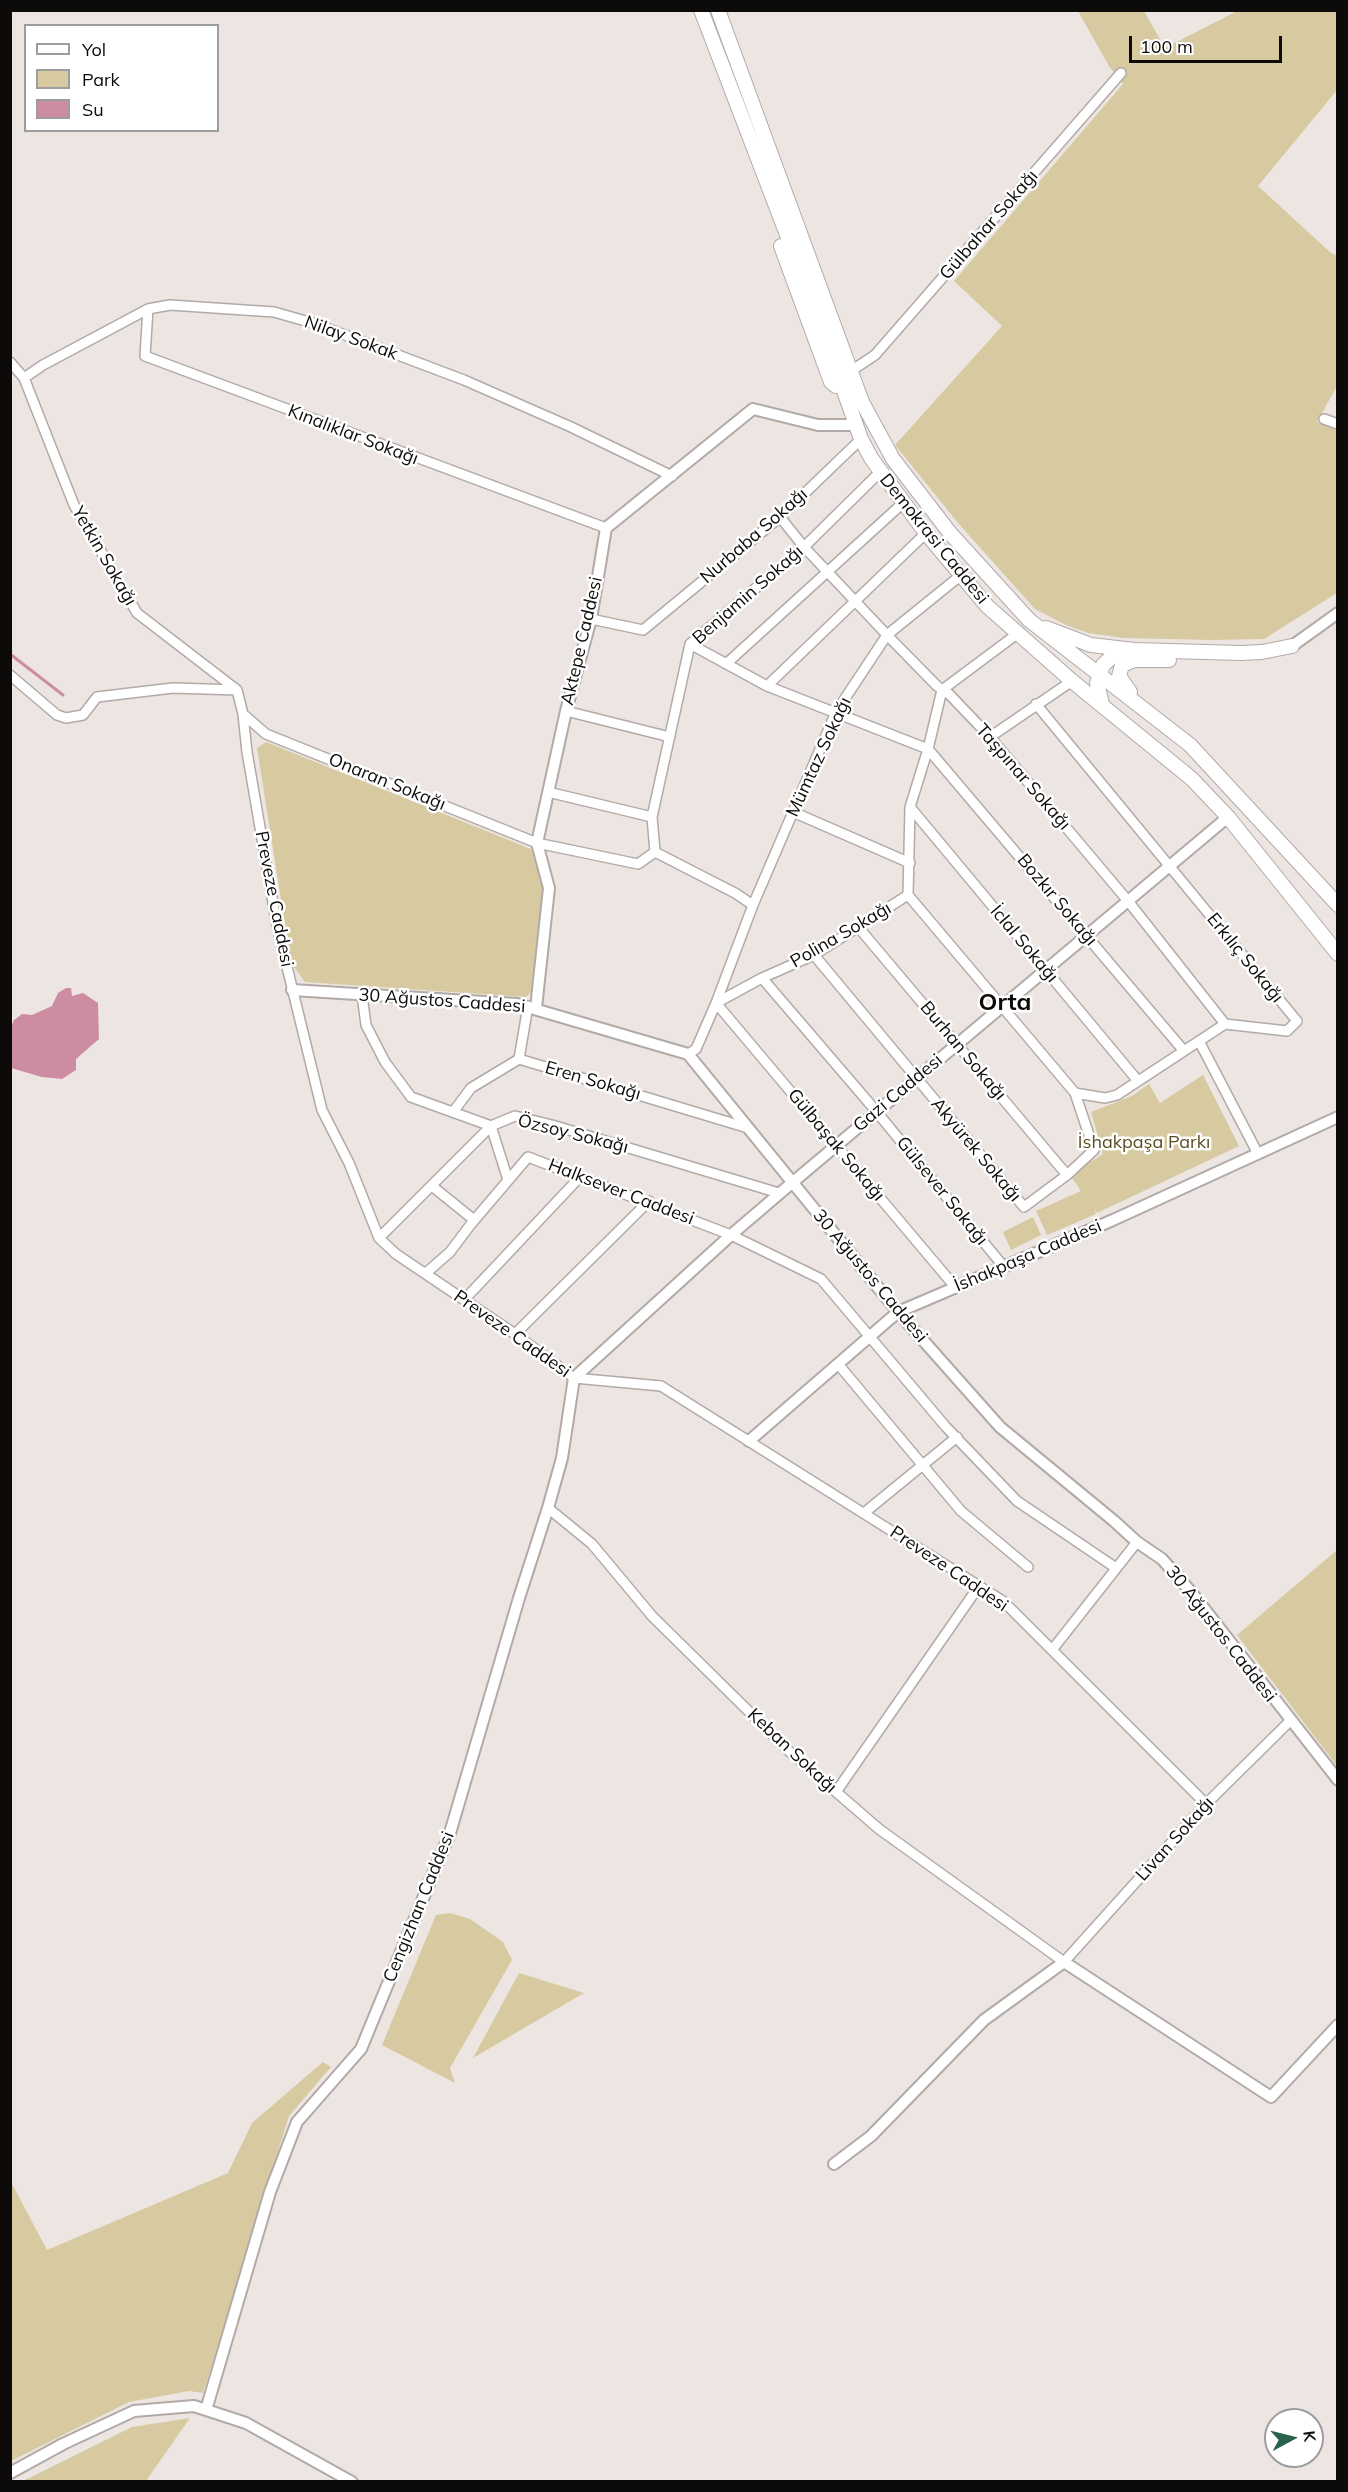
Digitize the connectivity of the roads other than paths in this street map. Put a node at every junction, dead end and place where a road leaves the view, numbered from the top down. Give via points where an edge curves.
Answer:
1 (701, 10) edge
2 (718, 10) edge
3 (1121, 73) dead end
4 (148, 309) junction
5 (10, 362) edge
6 (851, 371) junction
7 (24, 378) junction
8 (842, 386) junction
9 (1324, 419) dead end
10 (1338, 424) edge
11 (856, 425) junction
12 (861, 439) junction
13 (880, 472) junction
14 (672, 476) junction
15 (903, 503) junction
16 (780, 517) junction
17 (606, 528) junction
18 (926, 533) junction
19 (804, 547) junction
20 (828, 571) junction
21 (960, 576) junction
22 (855, 601) junction
23 (1338, 613) edge
24 (591, 619) junction
25 (1029, 620) junction
26 (1017, 634) junction
27 (887, 635) junction
28 (690, 644) junction
29 (1292, 646) junction
30 (1134, 650) junction
31 (726, 664) junction
32 (10, 675) edge
33 (1099, 675) junction
34 (1072, 681) junction
35 (767, 686) junction
36 (237, 690) junction
37 (942, 690) junction
38 (1036, 704) junction
39 (1102, 704) junction
40 (566, 711) junction
41 (836, 712) junction
42 (243, 714) junction
43 (1152, 715) junction
44 (670, 737) junction
45 (990, 737) junction
46 (928, 749) junction
47 (1225, 783) junction
48 (548, 792) junction
49 (910, 807) junction
50 (793, 812) junction
51 (652, 817) junction
52 (1228, 817) junction
53 (537, 843) junction
54 (655, 852) junction
55 (910, 863) junction
56 (1170, 866) junction
57 (908, 895) junction
58 (1128, 901) junction
59 (753, 905) junction
60 (1338, 905) edge
61 (860, 928) junction
62 (1087, 935) junction
63 (1338, 954) edge
64 (814, 955) junction
65 (1046, 970) junction
66 (762, 978) junction
67 (292, 990) junction
68 (362, 995) junction
69 (716, 1003) junction
70 (1002, 1006) junction
71 (532, 1007) junction
72 (1225, 1024) junction
73 (1199, 1041) junction
74 (957, 1044) junction
75 (1184, 1051) junction
76 (688, 1054) junction
77 (519, 1059) junction
78 (916, 1078) junction
79 (1138, 1081) junction
80 (1075, 1093) junction
81 (876, 1111) junction
82 (453, 1112) junction
83 (1338, 1117) edge
84 (491, 1126) junction
85 (748, 1128) junction
86 (837, 1145) junction
87 (1257, 1152) junction
88 (1067, 1175) junction
89 (579, 1178) junction
90 (508, 1180) junction
91 (792, 1182) junction
92 (432, 1186) junction
93 (779, 1193) junction
94 (649, 1202) junction
95 (474, 1220) junction
96 (731, 1235) junction
97 (379, 1238) junction
98 (1004, 1267) junction
99 (426, 1274) junction
100 (956, 1288) junction
101 (464, 1300) junction
102 (898, 1312) junction
103 (515, 1334) junction
104 (871, 1337) junction
105 (838, 1364) junction
106 (574, 1378) junction
107 (957, 1437) junction
108 (748, 1441) junction
109 (923, 1465) junction
110 (548, 1508) junction
111 (864, 1513) junction
112 (1137, 1542) junction
113 (1028, 1567) dead end
114 (1116, 1568) junction
115 (979, 1586) junction
116 (1052, 1650) junction
117 (1290, 1721) junction
118 (1338, 1780) edge
119 (836, 1792) junction
120 (1206, 1804) junction
121 (1064, 1962) junction
122 (1338, 2025) edge
123 (834, 2164) dead end
124 (206, 2410) junction
125 (10, 2473) edge
126 (352, 2481) edge

1 - 8 main road, Demokrasi Caddesi
2 - 6 main road, Demokrasi Caddesi
3 - 6 street, Gülbahar Sokağı via 875,355
4 - 7 street, Nilay Sokak
4 - 14 street, Nilay Sokak via 170,305 274,312 316,324 464,380
4 - 17 street, Kınalıklar Sokağı via 145,356
5 - 7 street, Yetkin Sokağı
6 - 8 main road via 848,383
6 - 25 main road, Demokrasi Caddesi via 874,429 893,459 950,533
7 - 36 street, Yetkin Sokağı via 74,505 137,613
8 - 11 main road, Demokrasi Caddesi
9 - 10 street
11 - 12 main road, Demokrasi Caddesi
11 - 14 street via 818,425 753,409
12 - 13 main road, Demokrasi Caddesi
12 - 16 street, Nurbaba Sokağı
13 - 15 main road, Demokrasi Caddesi
13 - 19 street, Benjamin Sokağı
14 - 17 street
15 - 18 main road, Demokrasi Caddesi
15 - 20 street
16 - 19 street, Taşpınar Sokağı
16 - 24 street, Nurbaba Sokağı via 643,630
17 - 24 street, Aktepe Caddesi
18 - 21 main road, Demokrasi Caddesi
18 - 22 street
19 - 20 street, Taşpınar Sokağı
19 - 28 street, Benjamin Sokağı
20 - 22 street, Taşpınar Sokağı
20 - 31 street
21 - 26 main road, Demokrasi Caddesi
21 - 27 street, Mümtaz Sokağı
22 - 27 street, Taşpınar Sokağı
22 - 35 street
23 - 29 street
24 - 40 street, Aktepe Caddesi
25 - 30 main road via 1091,645
25 - 33 main road, Demokrasi Caddesi
26 - 34 main road, Demokrasi Caddesi
26 - 37 street
27 - 37 street, Taşpınar Sokağı
27 - 41 street, Mümtaz Sokağı
28 - 31 street
28 - 44 street, Benjamin Sokağı
29 - 30 main road via 1241,653
29 - 43 main road via 1276,656 1254,661 1126,662 1119,670 1121,683
30 - 33 main road via 1116,653
31 - 35 street
32 - 36 street via 57,715 66,718 83,714 97,697 173,688
33 - 39 main road via 1098,695
33 - 43 main road, Demokrasi Caddesi
34 - 38 street
34 - 39 main road, Demokrasi Caddesi
35 - 41 street
36 - 42 street
37 - 45 street, Taşpınar Sokağı
37 - 46 street, Polina Sokağı
38 - 45 street
38 - 56 street, Erkılıç Sokağı
39 - 52 main road, Demokrasi Caddesi via 1192,779
40 - 44 street
40 - 48 street, Aktepe Caddesi
41 - 46 street
41 - 50 street, Mümtaz Sokağı
42 - 53 street, Onaran Sokağı via 266,734
42 - 67 street, Preveze Caddesi via 274,915
43 - 47 main road, Demokrasi Caddesi via 1190,745
44 - 51 street, Benjamin Sokağı
45 - 58 street, Taşpınar Sokağı
46 - 49 street, Polina Sokağı
46 - 62 street, Bozkır Sokağı
47 - 52 main road via 1234,804
47 - 60 main road, Demokrasi Caddesi
48 - 51 street
48 - 53 street, Aktepe Caddesi
49 - 55 street, Polina Sokağı
49 - 65 street, İclal Sokağı
50 - 55 street
50 - 59 street, Mümtaz Sokağı
51 - 54 street, Benjamin Sokağı
52 - 56 street, Gazi Caddesi
52 - 63 main road, Demokrasi Caddesi
53 - 54 street, Onaran Sokağı via 638,864
53 - 71 street, Aktepe Caddesi via 549,888
54 - 59 street
55 - 57 street, Polina Sokağı
56 - 58 street, Gazi Caddesi
56 - 72 street, Erkılıç Sokağı via 1297,1022 1287,1031
57 - 61 street, Polina Sokağı
57 - 70 street
58 - 62 street, Gazi Caddesi
58 - 72 street, Taşpınar Sokağı
59 - 69 street, Mümtaz Sokağı
61 - 64 street, Polina Sokağı
61 - 74 street, Burhan Sokağı
62 - 65 street, Gazi Caddesi
62 - 75 street, Bozkır Sokağı
64 - 66 street, Polina Sokağı
64 - 78 street, Akyürek Sokağı
65 - 70 street, Gazi Caddesi
65 - 79 street, İclal Sokağı
66 - 69 street, Polina Sokağı
66 - 81 street, Gülsever Sokağı
67 - 68 street, 30 Ağustos Caddesi
67 - 97 street, Preveze Caddesi via 322,1110 349,1163
68 - 71 street, 30 Ağustos Caddesi
68 - 82 street, Özsoy Sokağı via 366,1025 385,1062 411,1097
69 - 76 street via 696,1048
69 - 86 street, Gülbaşak Sokağı
70 - 74 street, Gazi Caddesi
70 - 80 street
71 - 76 street, 30 Ağustos Caddesi
71 - 77 street
72 - 73 street
73 - 75 street
73 - 87 street
74 - 78 street, Gazi Caddesi
74 - 88 street, Burhan Sokağı
75 - 79 street
76 - 85 street, 30 Ağustos Caddesi
77 - 82 street via 471,1088
77 - 85 street, Eren Sokağı
78 - 81 street, Gazi Caddesi
78 - 88 street, Akyürek Sokağı via 1024,1207
79 - 80 street via 1105,1098
80 - 88 street via 1094,1150
81 - 86 street, Gazi Caddesi
81 - 98 street, Gülsever Sokağı
82 - 84 street, Özsoy Sokağı
83 - 87 street, İshakpaşa Caddesi
84 - 90 street
84 - 92 street
84 - 93 street, Özsoy Sokağı via 515,1116
85 - 91 street, 30 Ağustos Caddesi
86 - 91 street, Gazi Caddesi
86 - 100 street, Gülbaşak Sokağı
87 - 98 street, İshakpaşa Caddesi
89 - 90 street, Halksever Caddesi via 528,1156
89 - 94 street, Halksever Caddesi
89 - 101 street
90 - 95 street, Halksever Caddesi
91 - 93 street, Gazi Caddesi
91 - 102 street, 30 Ağustos Caddesi
92 - 95 street
92 - 97 street
93 - 96 street, Gazi Caddesi
94 - 96 street, Halksever Caddesi
94 - 103 street
95 - 99 street, Halksever Caddesi via 450,1252
96 - 104 street, Halksever Caddesi via 821,1279
96 - 106 street, Gazi Caddesi
97 - 99 street, Preveze Caddesi
98 - 100 street, İshakpaşa Caddesi
99 - 101 street, Preveze Caddesi
100 - 102 street, İshakpaşa Caddesi
101 - 103 street, Preveze Caddesi
102 - 104 street, İshakpaşa Caddesi
102 - 112 street, 30 Ağustos Caddesi via 1000,1427
103 - 106 street, Preveze Caddesi
104 - 105 street, İshakpaşa Caddesi
104 - 107 street
105 - 108 street, İshakpaşa Caddesi
105 - 109 street
106 - 108 street, Preveze Caddesi via 661,1386
106 - 110 street, Cengizhan Caddesi via 562,1458
107 - 109 street
107 - 114 street via 1017,1501
108 - 111 street, Preveze Caddesi
109 - 111 street
109 - 113 street via 961,1511
110 - 119 street, Keban Sokağı via 592,1544 652,1616
110 - 124 street, Cengizhan Caddesi via 450,1833 361,2049 297,2122 270,2192
111 - 115 street, Preveze Caddesi
112 - 114 street
112 - 117 street, 30 Ağustos Caddesi via 1162,1559 1192,1593
114 - 116 street
115 - 116 street, Preveze Caddesi via 1003,1601
115 - 119 street
116 - 120 street, Preveze Caddesi
117 - 118 street, 30 Ağustos Caddesi
117 - 120 street, Livan Sokağı
119 - 121 street, Keban Sokağı via 879,1829
120 - 121 street, Livan Sokağı
121 - 122 street via 1271,2097
121 - 123 street via 984,2020 871,2136
124 - 125 street via 194,2406 134,2411
124 - 126 street via 246,2422

